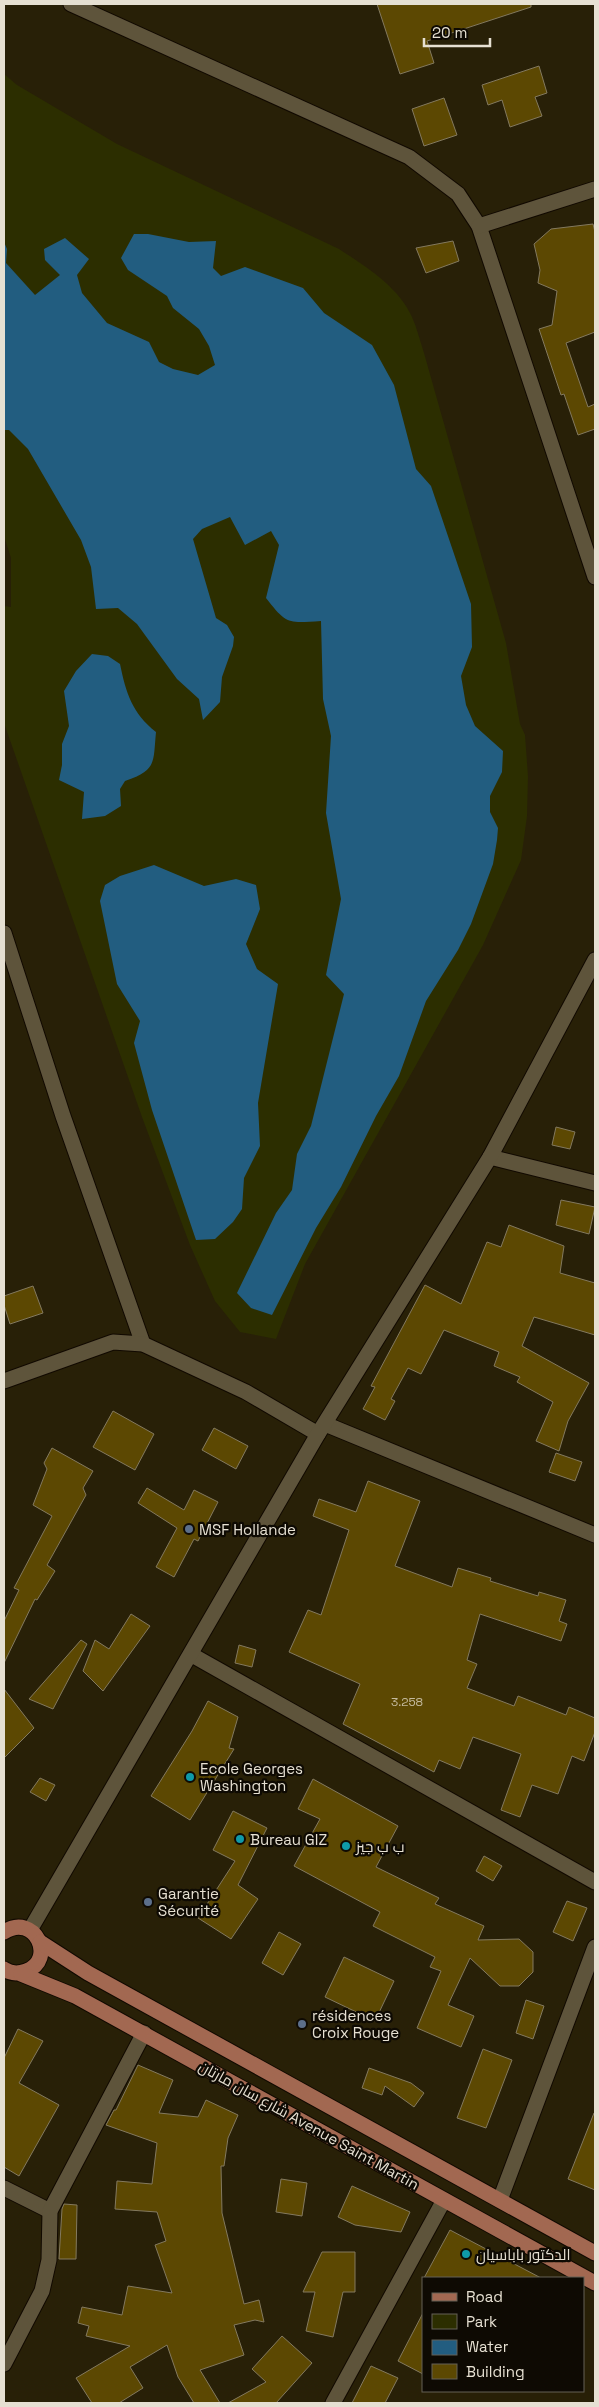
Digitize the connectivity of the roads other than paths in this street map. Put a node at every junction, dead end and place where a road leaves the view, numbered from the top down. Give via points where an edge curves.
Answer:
1 (71, 4) edge
2 (595, 189) edge
3 (479, 226) junction
4 (595, 577) edge
5 (4, 933) edge
6 (595, 960) edge
7 (490, 1156) junction
8 (595, 1183) edge
9 (143, 1344) junction
10 (4, 1381) edge
11 (322, 1429) junction
12 (595, 1535) edge
13 (192, 1655) junction
14 (595, 1882) edge
15 (5, 1929) edge
16 (30, 1930) junction
17 (40, 1942) junction
18 (595, 1947) edge
19 (4, 1969) edge
20 (20, 1974) junction
21 (144, 2033) junction
22 (4, 2188) edge
23 (444, 2200) junction
24 (500, 2200) junction
25 (50, 2211) junction
26 (595, 2253) edge
27 (582, 2277) edge
28 (584, 2278) edge
29 (595, 2284) edge
30 (4, 2364) edge
31 (333, 2403) edge

1 - 3 street via 409,157 458,194
2 - 3 street
3 - 4 street
5 - 9 street via 63,1116
6 - 7 street
7 - 8 street
7 - 11 street
9 - 10 street via 113,1342
9 - 11 street
11 - 12 street
11 - 13 street
13 - 14 street
13 - 16 street
15 - 16 main road
16 - 17 main road, شارع سان مارتان Avenue Saint Martin
17 - 20 main road via 42,1950 38,1964
17 - 24 main road, شارع سان مارتان Avenue Saint Martin via 88,1973
18 - 24 street
19 - 20 main road, شارع سان مارتان Avenue Saint Martin
20 - 21 main road, شارع سان مارتان Avenue Saint Martin via 75,1996
21 - 23 main road, شارع سان مارتان Avenue Saint Martin
21 - 25 street
22 - 25 street
23 - 27 main road, شارع سان مارتان Avenue Saint Martin
23 - 31 street
24 - 26 main road, شارع سان مارتان Avenue Saint Martin
25 - 30 street via 48,2260 42,2291
28 - 29 main road, شارع سان مارتان Avenue Saint Martin

